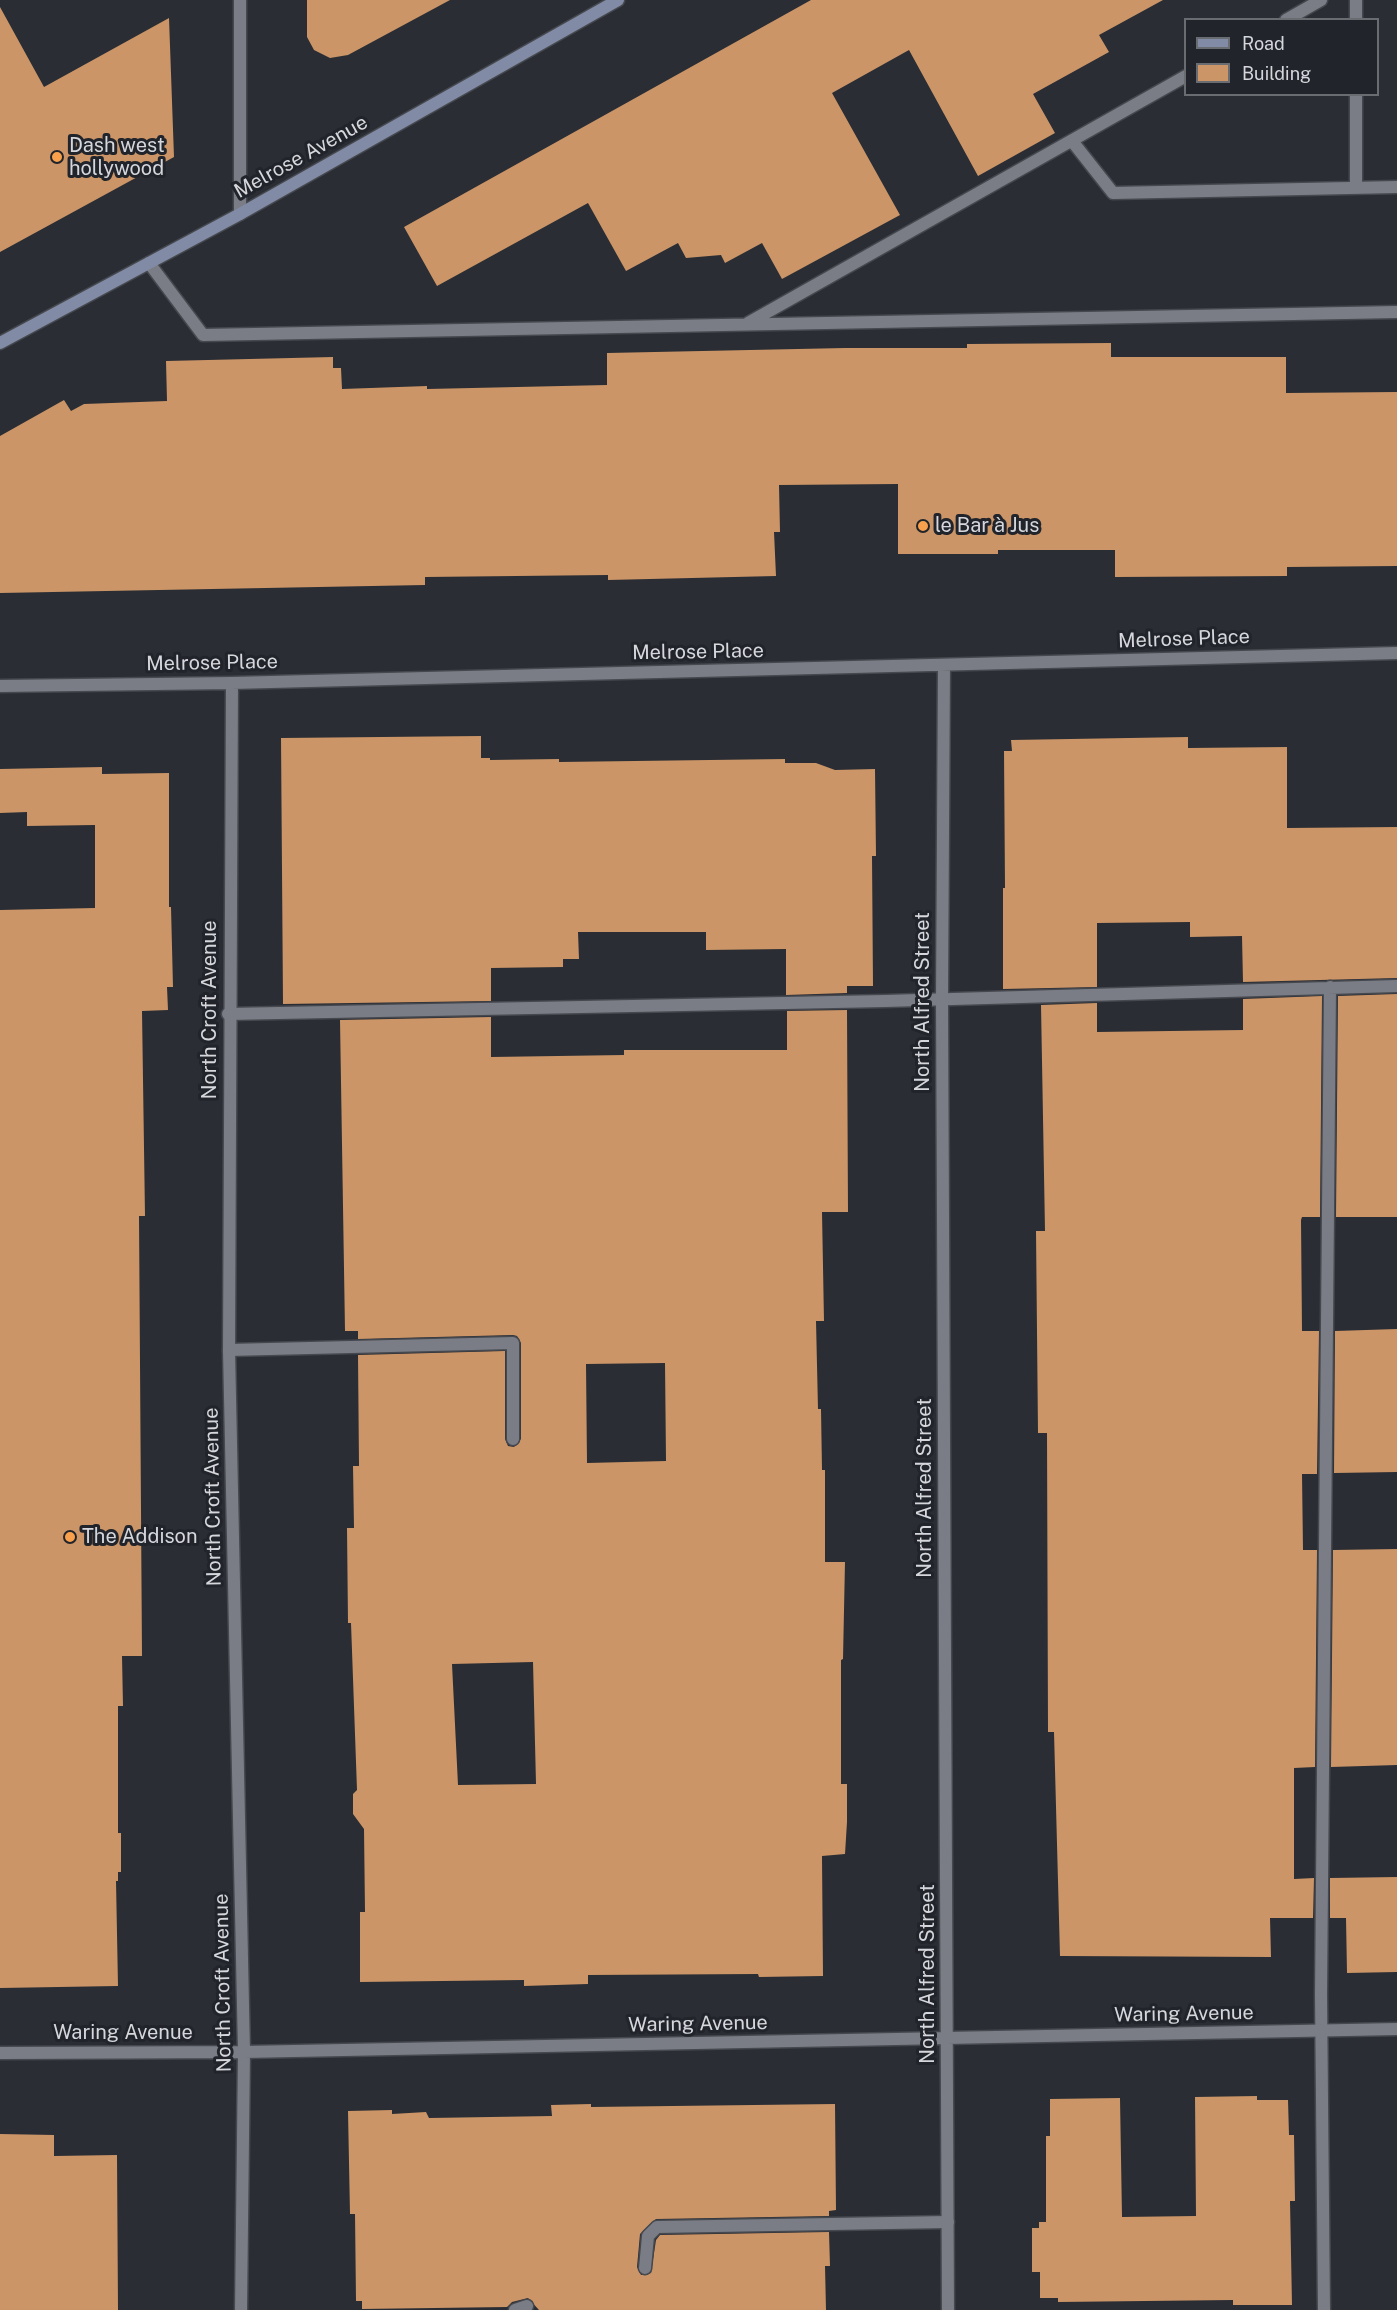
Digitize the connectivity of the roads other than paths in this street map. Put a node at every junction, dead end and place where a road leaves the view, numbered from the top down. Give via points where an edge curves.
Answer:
1 (240, 0) edge
2 (618, 0) edge
3 (1321, 0) edge
4 (1356, 0) edge
5 (1290, 18) edge
6 (1356, 18) edge
7 (1184, 77) edge
8 (1356, 96) edge
9 (1072, 141) junction
10 (1397, 186) edge
11 (1356, 187) junction
12 (240, 214) junction
13 (149, 263) junction
14 (1397, 312) edge
15 (747, 324) junction
16 (0, 343) edge
17 (1397, 653) edge
18 (944, 665) junction
19 (232, 683) junction
20 (0, 686) edge
21 (1397, 986) edge
22 (1330, 987) junction
23 (942, 999) junction
24 (228, 1014) junction
25 (229, 1350) junction
26 (513, 1439) dead end
27 (1397, 2029) edge
28 (1321, 2030) junction
29 (948, 2039) junction
30 (244, 2052) junction
31 (0, 2053) edge
32 (948, 2222) junction
33 (645, 2268) dead end
34 (241, 2310) edge
35 (948, 2310) edge
36 (1324, 2310) edge

1 - 12 street
2 - 12 main road, Melrose Avenue
3 - 5 street
4 - 6 street
7 - 9 street
8 - 11 street
9 - 11 street via 1113,193
9 - 15 street
10 - 11 street
12 - 13 main road, Melrose Avenue
13 - 15 street via 203,335
13 - 16 main road, Melrose Avenue
14 - 15 street
17 - 18 street, Melrose Place
18 - 19 street, Melrose Place
18 - 23 street, North Alfred Street
19 - 20 street, Melrose Place
19 - 24 street, North Croft Avenue
21 - 22 street
22 - 23 street
22 - 28 street
23 - 24 street
23 - 29 street, North Alfred Street
24 - 25 street, North Croft Avenue
25 - 26 street via 513,1343
25 - 30 street, North Croft Avenue
27 - 28 street, Waring Avenue
28 - 29 street, Waring Avenue
28 - 36 street
29 - 30 street, Waring Avenue
29 - 32 street, North Alfred Street
30 - 31 street, Waring Avenue
30 - 34 street, North Croft Avenue
32 - 33 street via 657,2227 648,2236
32 - 35 street, North Alfred Street

